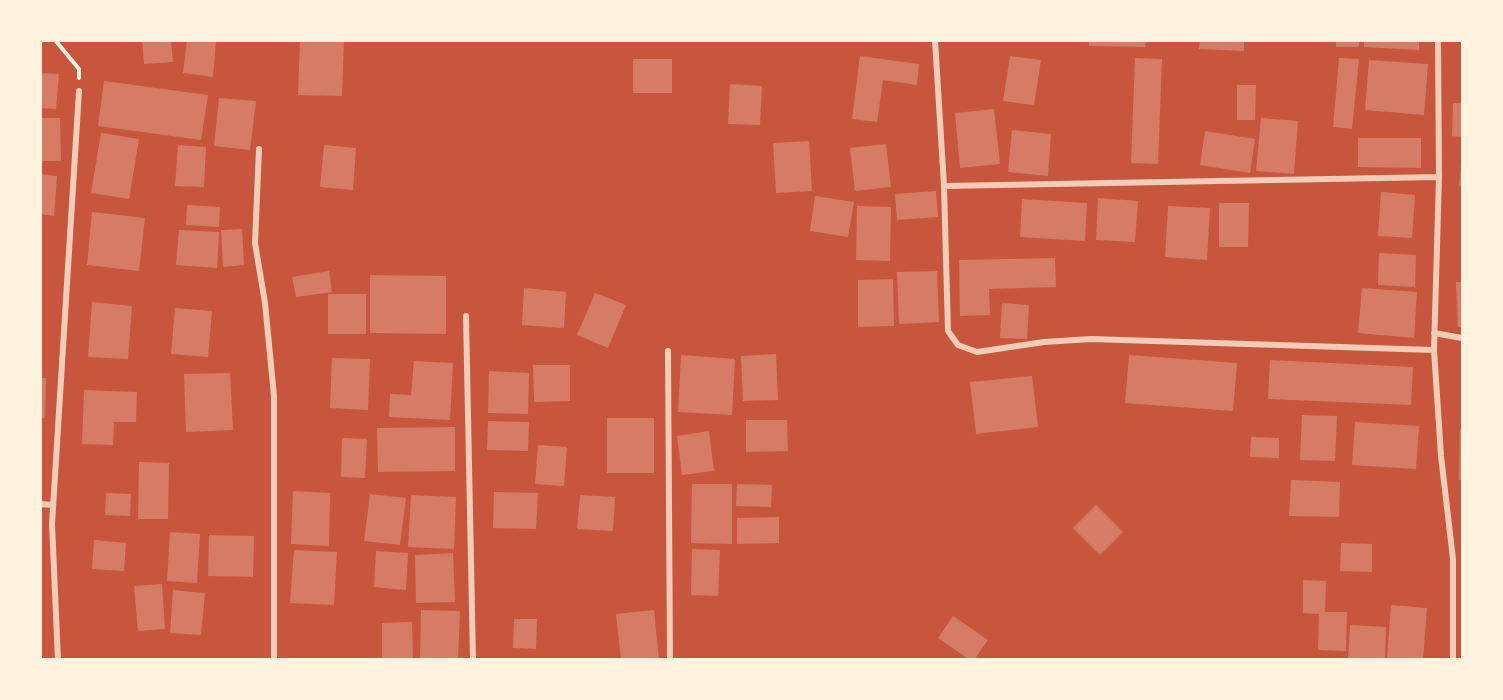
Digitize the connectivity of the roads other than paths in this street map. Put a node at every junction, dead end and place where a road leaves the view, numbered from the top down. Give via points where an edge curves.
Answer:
1 (935, 40) edge
2 (1438, 40) edge
3 (79, 91) road end
4 (259, 149) dead end
5 (1439, 177) junction
6 (944, 186) junction
7 (466, 316) dead end
8 (1434, 333) junction
9 (1462, 338) edge
10 (1434, 350) junction
11 (668, 351) dead end
12 (40, 504) edge
13 (53, 504) junction
14 (58, 660) edge
15 (274, 660) edge
16 (472, 660) edge
17 (670, 660) edge
18 (1453, 660) edge

1 - 6 street
2 - 5 street
3 - 13 street
4 - 15 street via 255,243 266,303 274,396
5 - 6 street
5 - 8 street
6 - 10 street via 948,331 958,345 977,352 1091,339
7 - 16 street
8 - 9 street
8 - 10 street
10 - 18 street via 1453,559
11 - 17 street
12 - 13 street
13 - 14 street

